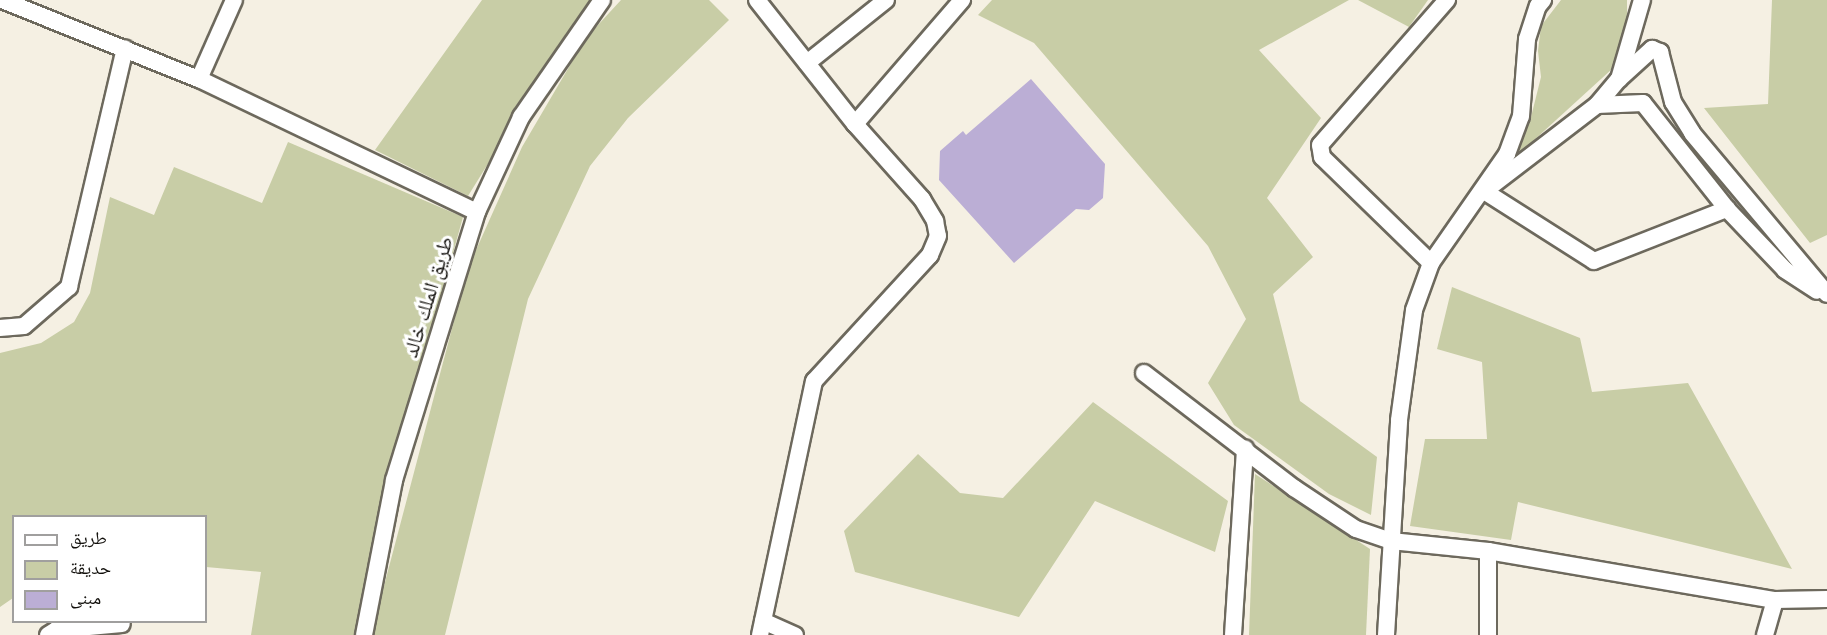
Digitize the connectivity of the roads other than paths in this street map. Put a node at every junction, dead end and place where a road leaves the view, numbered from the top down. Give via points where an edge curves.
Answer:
1 (2, 0) edge
2 (234, 0) edge
3 (602, 0) edge
4 (757, 0) edge
5 (886, 0) edge
6 (963, 0) edge
7 (1447, 0) edge
8 (1543, 0) edge
9 (1642, 0) edge
10 (125, 48) junction
11 (807, 63) junction
12 (199, 79) junction
13 (1619, 80) junction
14 (1597, 105) junction
15 (855, 124) junction
16 (1484, 191) junction
17 (1727, 209) junction
18 (477, 212) junction
19 (1431, 263) junction
20 (1827, 296) edge
21 (0, 328) edge
22 (1144, 373) dead end
23 (1245, 448) junction
24 (1391, 541) junction
25 (1488, 551) junction
26 (1827, 599) edge
27 (1775, 600) junction
28 (122, 624) dead end
29 (761, 628) edge
30 (1389, 634) edge
31 (48, 635) edge
32 (364, 635) edge
33 (795, 635) edge
34 (1233, 635) edge
35 (1488, 635) edge
36 (1765, 635) edge

1 - 10 street
2 - 12 street
3 - 18 street, طريق الملك خالد via 520,117
4 - 11 street
5 - 11 street
6 - 15 street
7 - 19 street via 1320,145 1322,158
8 - 16 street via 1527,39 1521,116 1507,154
9 - 13 street
10 - 12 street
10 - 21 street via 69,287 24,326
11 - 15 street
12 - 18 street
13 - 14 street
13 - 20 street via 1652,48 1660,52 1673,102 1692,133
14 - 16 street
14 - 17 street via 1643,103
15 - 29 street via 922,199 935,221 938,236 930,255 814,381
16 - 17 street via 1594,261
16 - 19 street
17 - 20 street via 1785,270
18 - 32 street, طريق الملك خالد via 394,480
19 - 24 street via 1414,310 1399,420
22 - 23 street
23 - 24 street via 1294,488 1356,529
23 - 34 street
24 - 25 street
24 - 30 street
25 - 27 street
25 - 35 street
26 - 27 street
27 - 36 street
28 - 31 street via 56,630
29 - 33 street

